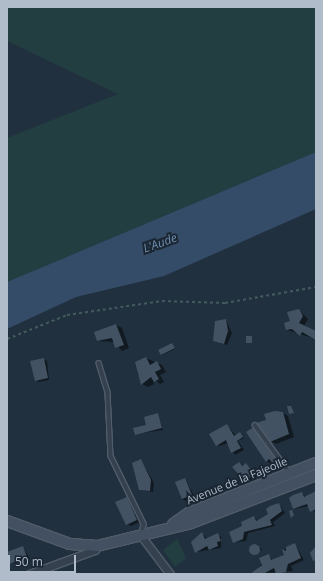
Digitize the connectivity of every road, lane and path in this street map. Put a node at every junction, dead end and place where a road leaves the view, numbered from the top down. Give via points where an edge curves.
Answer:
1 (316, 287) edge
2 (7, 339) edge
3 (99, 363) dead end
4 (255, 425) dead end
5 (316, 463) edge
6 (290, 473) junction
7 (316, 475) edge
8 (7, 521) edge
9 (170, 526) junction
10 (142, 537) junction
11 (97, 546) junction
12 (48, 571) edge
13 (29, 574) edge
14 (170, 574) edge

1 - 2 path via 226,303 162,301 67,315
3 - 10 lane via 108,393 111,456 144,524
4 - 6 lane
5 - 6 street, Avenue de la Fajeolle
6 - 9 street, Avenue de la Fajeolle via 189,513
7 - 9 street, Avenue de la Fajeolle via 191,522
8 - 11 street, Avenue de la Fajeolle via 63,542
9 - 10 street, Avenue de la Fajeolle
10 - 11 street, Avenue de la Fajeolle
10 - 14 street
11 - 12 street via 95,550
12 - 13 street

